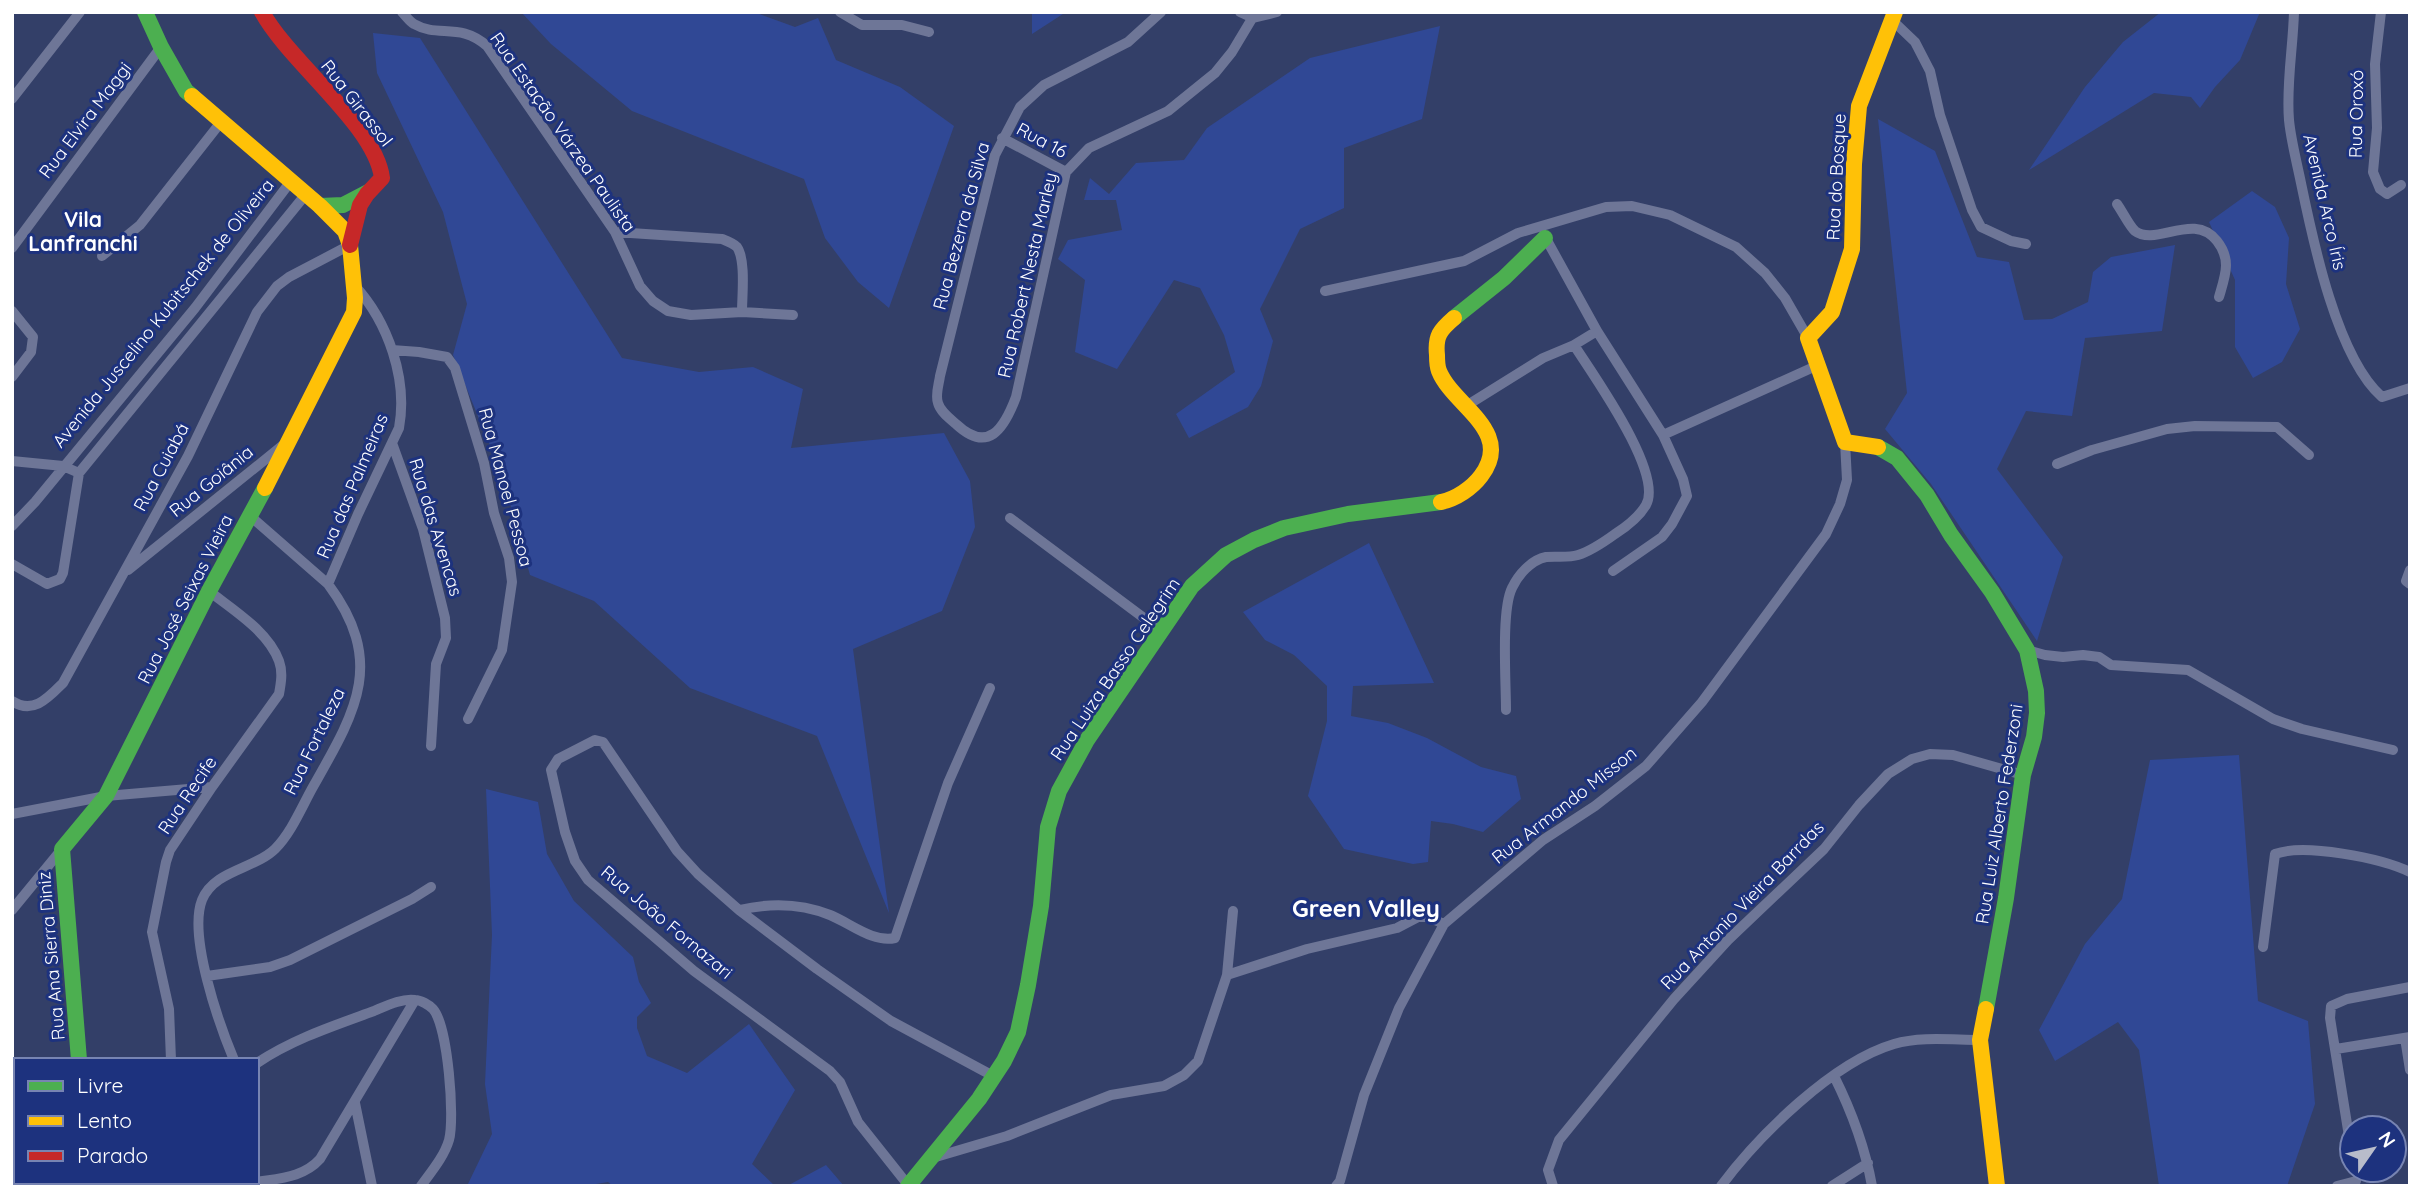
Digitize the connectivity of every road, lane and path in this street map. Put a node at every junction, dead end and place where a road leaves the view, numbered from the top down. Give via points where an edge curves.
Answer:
1 (80, 12) edge
2 (145, 12) edge
3 (262, 12) edge
4 (402, 12) edge
5 (840, 12) edge
6 (1161, 12) edge
7 (1240, 12) edge
8 (1277, 12) edge
9 (2294, 12) edge
10 (2381, 12) edge
11 (1254, 15) edge
12 (1894, 17) edge
13 (929, 32) dead end
14 (161, 47) junction
15 (14, 94) edge
16 (221, 122) junction
17 (1002, 138) junction
18 (1066, 172) junction
19 (291, 181) junction
20 (2401, 184) dead end
21 (368, 192) junction
22 (306, 194) junction
23 (2117, 204) dead end
24 (320, 206) junction
25 (615, 232) junction
26 (1544, 232) junction
27 (2026, 244) dead end
28 (351, 245) junction
29 (12, 248) edge
30 (102, 256) dead end
31 (355, 286) junction
32 (1325, 291) dead end
33 (2219, 297) dead end
34 (195, 307) junction
35 (12, 310) edge
36 (742, 312) junction
37 (793, 315) dead end
38 (208, 317) junction
39 (1597, 331) junction
40 (1808, 338) junction
41 (1574, 345) junction
42 (392, 351) junction
43 (1816, 366) junction
44 (12, 377) edge
45 (2410, 388) edge
46 (1466, 406) junction
47 (966, 433) joint
48 (1663, 435) junction
49 (287, 442) junction
50 (1846, 442) junction
51 (392, 443) junction
52 (2309, 455) dead end
53 (12, 461) edge
54 (2057, 464) dead end
55 (62, 467) junction
56 (79, 473) junction
57 (250, 516) junction
58 (1010, 518) dead end
59 (12, 526) edge
60 (12, 564) edge
61 (1613, 571) dead end
62 (124, 573) junction
63 (328, 584) junction
64 (209, 591) junction
65 (1160, 630) junction
66 (2027, 650) junction
67 (990, 688) dead end
68 (12, 701) edge
69 (1506, 710) dead end
70 (468, 719) dead end
71 (431, 746) dead end
72 (2393, 750) dead end
73 (2023, 775) junction
74 (212, 787) junction
75 (106, 796) junction
76 (12, 814) edge
77 (62, 849) junction
78 (2410, 872) edge
79 (431, 887) dead end
80 (739, 909) junction
81 (12, 910) edge
82 (1233, 911) dead end
83 (1444, 924) junction
84 (2263, 947) dead end
85 (1227, 975) junction
86 (207, 976) junction
87 (2410, 987) edge
88 (415, 1000) junction
89 (2407, 1037) edge
90 (1980, 1040) junction
91 (2336, 1049) junction
92 (79, 1058) edge
93 (171, 1058) edge
94 (233, 1058) edge
95 (259, 1062) edge
96 (2410, 1070) edge
97 (1834, 1076) junction
98 (995, 1077) junction
99 (355, 1103) junction
100 (2346, 1114) edge
101 (929, 1159) junction
102 (1868, 1163) junction
103 (259, 1182) edge
104 (908, 1185) edge
105 (372, 1186) edge
106 (421, 1186) edge
107 (1336, 1186) edge
108 (1553, 1186) edge
109 (1721, 1186) edge
110 (1832, 1186) edge
111 (1872, 1186) edge
112 (1997, 1186) edge

1 - 15 street
2 - 14 street
3 - 21 street, Rua Girassol via 285,47 329,93 373,152 383,177
4 - 25 street, Rua Estação Várzea Paulista via 413,24 469,34 488,46
5 - 13 street via 862,25 902,25
6 - 17 street, Rua Bezerra da Silva via 1128,42 1044,85 1020,107
7 - 11 street
8 - 11 street
9 - 45 street, Avenida Arco Íris via 2289,121 2323,275 2364,377 2382,397
10 - 20 street, Rua Oroxó via 2372,172 2387,194
11 - 18 street, Rua Robert Nesta Marley via 1215,73 1168,110 1089,148
12 - 27 street via 1915,42 1930,71 1940,116 1981,227
12 - 40 street, Rua do Bosque via 1859,106 1852,249 1832,312
14 - 16 street via 187,91
14 - 29 street, Rua Elvira Maggi
16 - 19 street
16 - 30 street via 140,225
17 - 18 street, Rua 16
17 - 47 street, Rua Bezerra da Silva via 937,400 942,411
18 - 47 street, Rua Robert Nesta Marley via 1010,414 992,435 976,439
19 - 22 street
19 - 34 street, Avenida Juscelino Kubitschek de Oliveira
21 - 24 street via 343,205
21 - 28 street, Rua Girassol via 354,221
22 - 24 street
22 - 38 street, Avenida Juscelino Kubitschek de Oliveira
23 - 33 street via 2139,233 2195,228 2214,237 2227,261
24 - 28 street
25 - 36 street, Rua Estação Várzea Paulista via 640,286 668,312
25 - 36 street via 722,239 735,244 740,253
26 - 32 street via 1518,233 1464,261
26 - 39 street
26 - 40 street via 1606,207 1632,205 1670,215 1735,247 1765,273
26 - 46 street via 1504,278 1437,335 1438,370
28 - 31 street, Rua José Seixas Vieira
28 - 62 street, Rua Cuiabá via 289,277 267,298
31 - 42 street, Rua das Palmeiras via 376,313
31 - 49 street, Rua José Seixas Vieira via 354,312
34 - 38 street
34 - 55 street, Avenida Juscelino Kubitschek de Oliveira
35 - 44 street via 33,337 31,352
36 - 37 street, Rua Estação Várzea Paulista
38 - 56 street, Avenida Juscelino Kubitschek de Oliveira
39 - 41 street
39 - 48 street
40 - 43 street
41 - 46 street via 1543,358
41 - 69 street via 1645,466 1650,485 1647,504 1628,526 1594,548 1577,555 1542,558 1524,570 1511,590 1506,611
42 - 51 street, Rua das Palmeiras via 402,413
42 - 70 street, Rua Manoel Pessoa via 447,357 455,368 509,558 512,582 502,650
43 - 48 street
43 - 50 street
46 - 65 street, Rua Luiza Basso Celegrim via 1489,433 1493,449 1488,467 1471,486 1445,502 1323,519 1252,542 1200,577
48 - 61 street via 1686,496 1662,537
49 - 57 street, Rua José Seixas Vieira
49 - 62 street, Rua Goiânia
50 - 66 street, Rua Luiz Alberto Federzoni via 1875,445 1897,458 1927,495
50 - 83 street, Rua Armando Misson via 1847,480 1826,534 1702,702 1646,766 1543,840
51 - 63 street, Rua das Palmeiras
51 - 71 street, Rua das Avencas via 423,529 445,618 446,638 436,664
52 - 54 street via 2277,427 2195,426 2137,437
53 - 55 street, Avenida Juscelino Kubitschek de Oliveira
55 - 56 street, Avenida Juscelino Kubitschek de Oliveira
55 - 59 street
56 - 60 street, Avenida Juscelino Kubitschek de Oliveira via 60,579 47,584
57 - 63 street, Rua Fortaleza
57 - 64 street, Rua José Seixas Vieira
58 - 65 street
62 - 68 street, Rua Cuiabá via 63,683 33,707
63 - 86 street, Rua Fortaleza via 357,641 362,677 356,698 327,762 276,848 214,884 202,898 197,920
64 - 74 street, Rua Recife via 271,647 282,677 279,694
64 - 75 street, Rua José Seixas Vieira
65 - 98 street, Rua Luiza Basso Celegrim via 1085,743 1058,793 1048,829 1041,914 1028,985 1016,1037
66 - 72 street via 2063,657 2083,654 2111,665 2188,670 2273,719
66 - 73 street, Rua Luiz Alberto Federzoni via 2037,713
67 - 80 street via 948,783 897,936 879,938 804,907 765,904
73 - 90 street, Rua Luiz Alberto Federzoni
73 - 108 street, Rua Antonio Vieira Barrdas via 1953,754 1912,759 1888,774 1824,849 1728,940 1674,999 1559,1140 1548,1170
74 - 75 street
74 - 93 street, Rua Recife via 170,850 152,932 169,1009
75 - 76 street
75 - 77 street, Rua José Seixas Vieira
77 - 81 street, Rua José Seixas Vieira
77 - 92 street, Rua Ana Sierra Diniz
78 - 84 street via 2342,853 2275,854
79 - 86 street via 290,960
80 - 98 street, Rua João Fornazari via 891,1021
80 - 104 street, Rua João Fornazari via 677,851 603,742 595,740 553,764 565,832 575,862 588,880 694,971 830,1071 858,1122
82 - 85 street
83 - 85 street via 1418,917 1397,928 1307,949
83 - 107 street via 1399,1008 1364,1095
85 - 101 street via 1198,1061 1184,1075 1164,1086 1111,1095 1007,1136
86 - 94 street, Rua Fortaleza
87 - 91 street via 2331,1006
88 - 95 street via 311,1034
88 - 99 street
88 - 106 street via 434,1010 446,1045 451,1130 443,1155
89 - 91 street
89 - 96 street
90 - 97 street via 1897,1043 1870,1052
90 - 112 street, Rua Luiz Alberto Federzoni
91 - 100 street
97 - 102 street
97 - 109 street via 1781,1118
98 - 101 street, Rua Luiza Basso Celegrim
99 - 103 street via 312,1168
99 - 105 street
101 - 104 street, Rua Luiza Basso Celegrim
102 - 110 street
102 - 111 street

